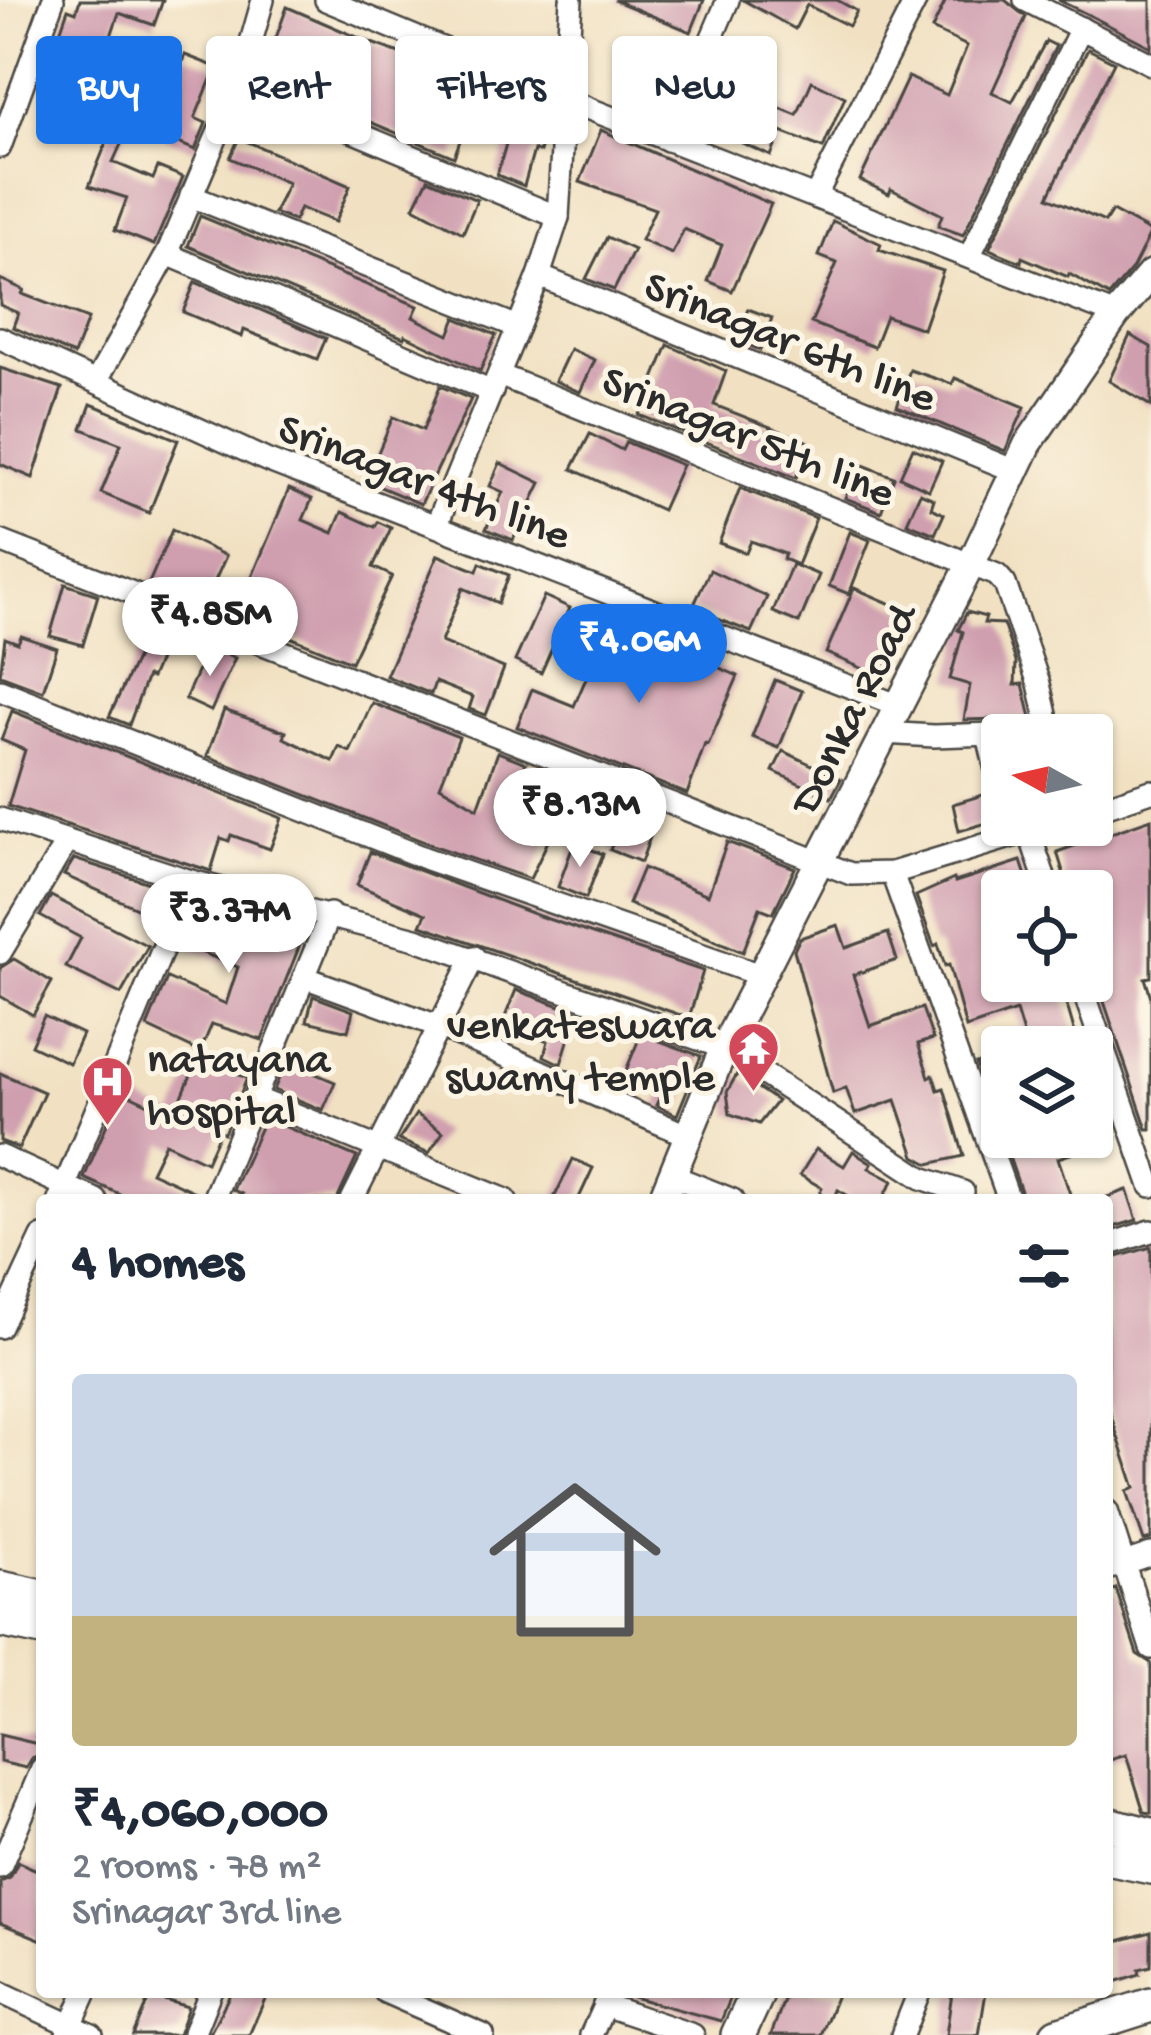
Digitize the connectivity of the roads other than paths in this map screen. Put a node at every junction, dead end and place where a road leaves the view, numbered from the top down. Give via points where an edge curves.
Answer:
1 (53, 0) edge
2 (263, 0) edge
3 (326, 0) edge
4 (571, 0) edge
5 (728, 0) edge
6 (916, 0) edge
7 (1025, 0) edge
8 (1081, 28) junction
9 (252, 36) edge
10 (413, 36) edge
11 (568, 36) edge
12 (713, 36) edge
13 (1151, 64) edge
14 (371, 139) edge
15 (213, 144) edge
16 (561, 144) edge
17 (678, 144) edge
18 (0, 146) edge
19 (191, 196) junction
20 (814, 197) junction
21 (557, 217) junction
22 (167, 254) junction
23 (969, 257) junction
24 (1151, 274) edge
25 (538, 276) junction
26 (1116, 315) junction
27 (518, 327) junction
28 (0, 338) edge
29 (97, 380) junction
30 (496, 383) junction
31 (1015, 471) junction
32 (437, 524) junction
33 (0, 542) edge
34 (971, 564) junction
35 (0, 691) edge
36 (897, 704) junction
37 (1046, 714) edge
38 (883, 733) junction
39 (981, 734) edge
40 (1151, 791) edge
41 (1113, 804) edge
42 (0, 820) edge
43 (67, 842) junction
44 (981, 844) edge
45 (818, 862) junction
46 (892, 873) junction
47 (191, 880) junction
48 (330, 914) junction
49 (0, 953) edge
50 (474, 957) junction
51 (760, 975) junction
52 (304, 977) junction
53 (1087, 1002) edge
54 (439, 1026) junction
55 (724, 1048) junction
56 (255, 1097) junction
57 (691, 1137) junction
58 (377, 1146) junction
59 (0, 1156) edge
60 (1151, 1186) edge
61 (667, 1188) edge
62 (1006, 1191) edge
63 (63, 1193) edge
64 (216, 1194) edge
65 (355, 1194) edge
66 (492, 1194) edge
67 (700, 1194) edge
68 (958, 1194) edge
69 (1151, 1231) edge
70 (1113, 1243) edge
71 (36, 1251) edge
72 (0, 1328) edge
73 (1151, 1554) edge
74 (1115, 1566) edge
75 (0, 1588) edge
76 (36, 1596) edge
77 (0, 1620) edge
78 (36, 1628) edge
79 (1151, 1648) edge
80 (36, 1783) edge
81 (1113, 1825) edge
82 (1151, 1834) edge
83 (1113, 1859) edge
84 (0, 1867) edge
85 (1151, 1867) edge
86 (0, 1992) edge
87 (85, 1998) edge
88 (208, 1998) edge
89 (399, 1998) edge
90 (607, 1998) edge
91 (755, 1998) edge
92 (917, 1998) edge
93 (1151, 2005) edge
94 (77, 2032) edge
95 (193, 2035) edge
96 (483, 2035) edge
97 (591, 2035) edge
98 (692, 2035) edge
99 (738, 2035) edge
100 (902, 2035) edge
101 (1057, 2035) edge

1 - 18 street
2 - 9 street
3 - 10 street
4 - 11 street
5 - 12 street
6 - 20 street
7 - 8 street
8 - 13 street
8 - 23 street
14 - 21 street
15 - 19 street
16 - 21 street
17 - 20 street
19 - 22 street
19 - 27 street
20 - 23 street
21 - 25 street
22 - 29 street
22 - 30 street, Srinagar 5th line
23 - 26 street
24 - 26 street, Donka Road
25 - 27 street
25 - 31 street, Srinagar 6th line
26 - 31 street, Donka Road
27 - 30 street
28 - 29 street, Srinagar 4th line
29 - 32 street, Srinagar 4th line via 266,460
30 - 32 street
30 - 34 street, Srinagar 5th line
31 - 34 street, Donka Road
32 - 36 street, Srinagar 4th line
33 - 45 street
34 - 36 street, Donka Road
34 - 37 street via 1005,584
35 - 51 street via 427,859
36 - 38 street, Donka Road
38 - 39 street
38 - 45 street, Donka Road
40 - 41 street
42 - 43 street
43 - 47 street
43 - 49 street
44 - 46 street
45 - 46 street via 851,874
45 - 51 street, Donka Road
46 - 62 street
47 - 48 street
47 - 63 street
48 - 50 street
48 - 52 street
50 - 54 street
50 - 55 street
51 - 55 street, Donka Road
52 - 54 street
52 - 56 street
53 - 60 street
54 - 57 street
54 - 58 street
55 - 57 street, Donka Road
55 - 68 street
56 - 58 street
56 - 64 street
57 - 61 street, Donka Road
58 - 65 street
58 - 66 street
59 - 63 street
61 - 67 street
69 - 70 street
71 - 72 street
73 - 74 street
74 - 79 street
75 - 76 main road
77 - 78 main road
80 - 84 street
81 - 82 main road
83 - 85 main road
86 - 94 street
87 - 94 street
88 - 95 street
89 - 96 street
90 - 97 street
90 - 98 street
91 - 99 main road
92 - 100 street
93 - 101 main road

